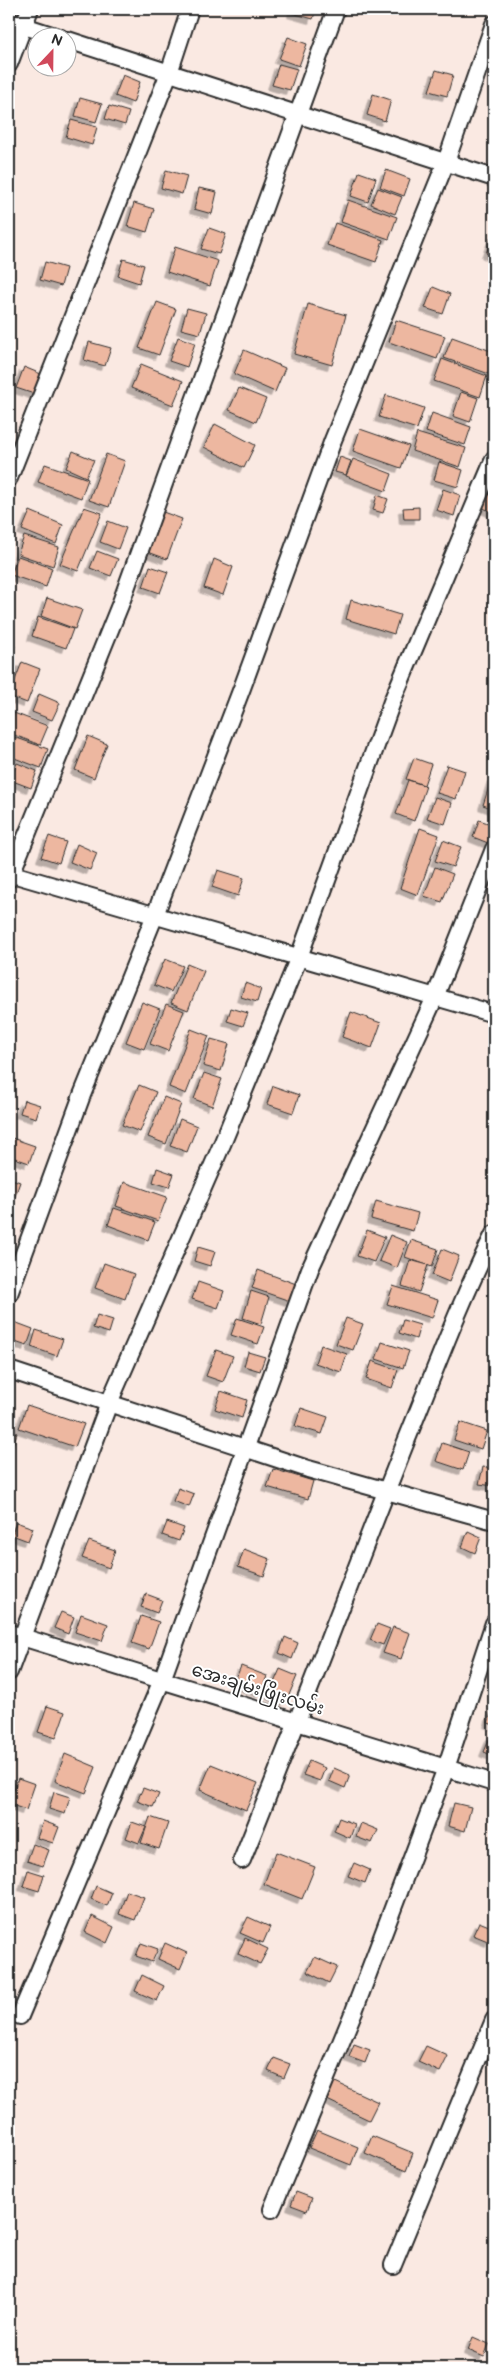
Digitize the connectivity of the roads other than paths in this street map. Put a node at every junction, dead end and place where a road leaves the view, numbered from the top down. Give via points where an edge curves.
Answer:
1 (30, 9) edge
2 (190, 9) edge
3 (336, 9) edge
4 (16, 23) edge
5 (494, 24) edge
6 (31, 28) edge
7 (78, 43) edge
8 (9, 64) edge
9 (169, 73) junction
10 (297, 114) junction
11 (446, 162) junction
12 (494, 178) edge
13 (494, 460) edge
14 (9, 478) edge
15 (494, 849) edge
16 (10, 875) edge
17 (155, 915) junction
18 (298, 957) junction
19 (436, 997) junction
20 (494, 1014) edge
21 (494, 1234) edge
22 (9, 1294) edge
23 (9, 1370) edge
24 (109, 1403) junction
25 (245, 1448) junction
26 (386, 1492) junction
27 (494, 1521) edge
28 (494, 1623) edge
29 (15, 1635) edge
30 (9, 1672) edge
31 (162, 1680) junction
32 (299, 1722) junction
33 (446, 1768) junction
34 (494, 1783) edge
35 (242, 1860) dead end
36 (20, 2016) dead end
37 (494, 2020) edge
38 (272, 2209) dead end
39 (394, 2265) dead end

1 - 4 street
2 - 9 street
3 - 10 street
4 - 6 street
4 - 8 street
5 - 11 street
7 - 9 street
9 - 10 street
9 - 14 street
10 - 11 street
10 - 16 street via 120,605
11 - 12 street
11 - 17 street via 333,440
13 - 18 street via 394,699
15 - 19 street
16 - 17 street
17 - 18 street
17 - 22 street via 82,1095
18 - 19 street
18 - 24 street via 223,1142
19 - 20 street
19 - 25 street via 310,1269
21 - 26 street via 468,1286
23 - 24 street
24 - 25 street
24 - 29 street
25 - 26 street
25 - 31 street
26 - 27 street
26 - 32 street
28 - 33 street
29 - 30 street
29 - 31 street, အေးချမ်းဖြိုးလမ်း
31 - 32 street, အေးချမ်းဖြိုးလမ်း
31 - 36 street
32 - 33 street, အေးချမ်းဖြိုးလမ်း
32 - 35 street
33 - 34 street, အေးချမ်းဖြိုးလမ်း
33 - 38 street via 354,2012
37 - 39 street

